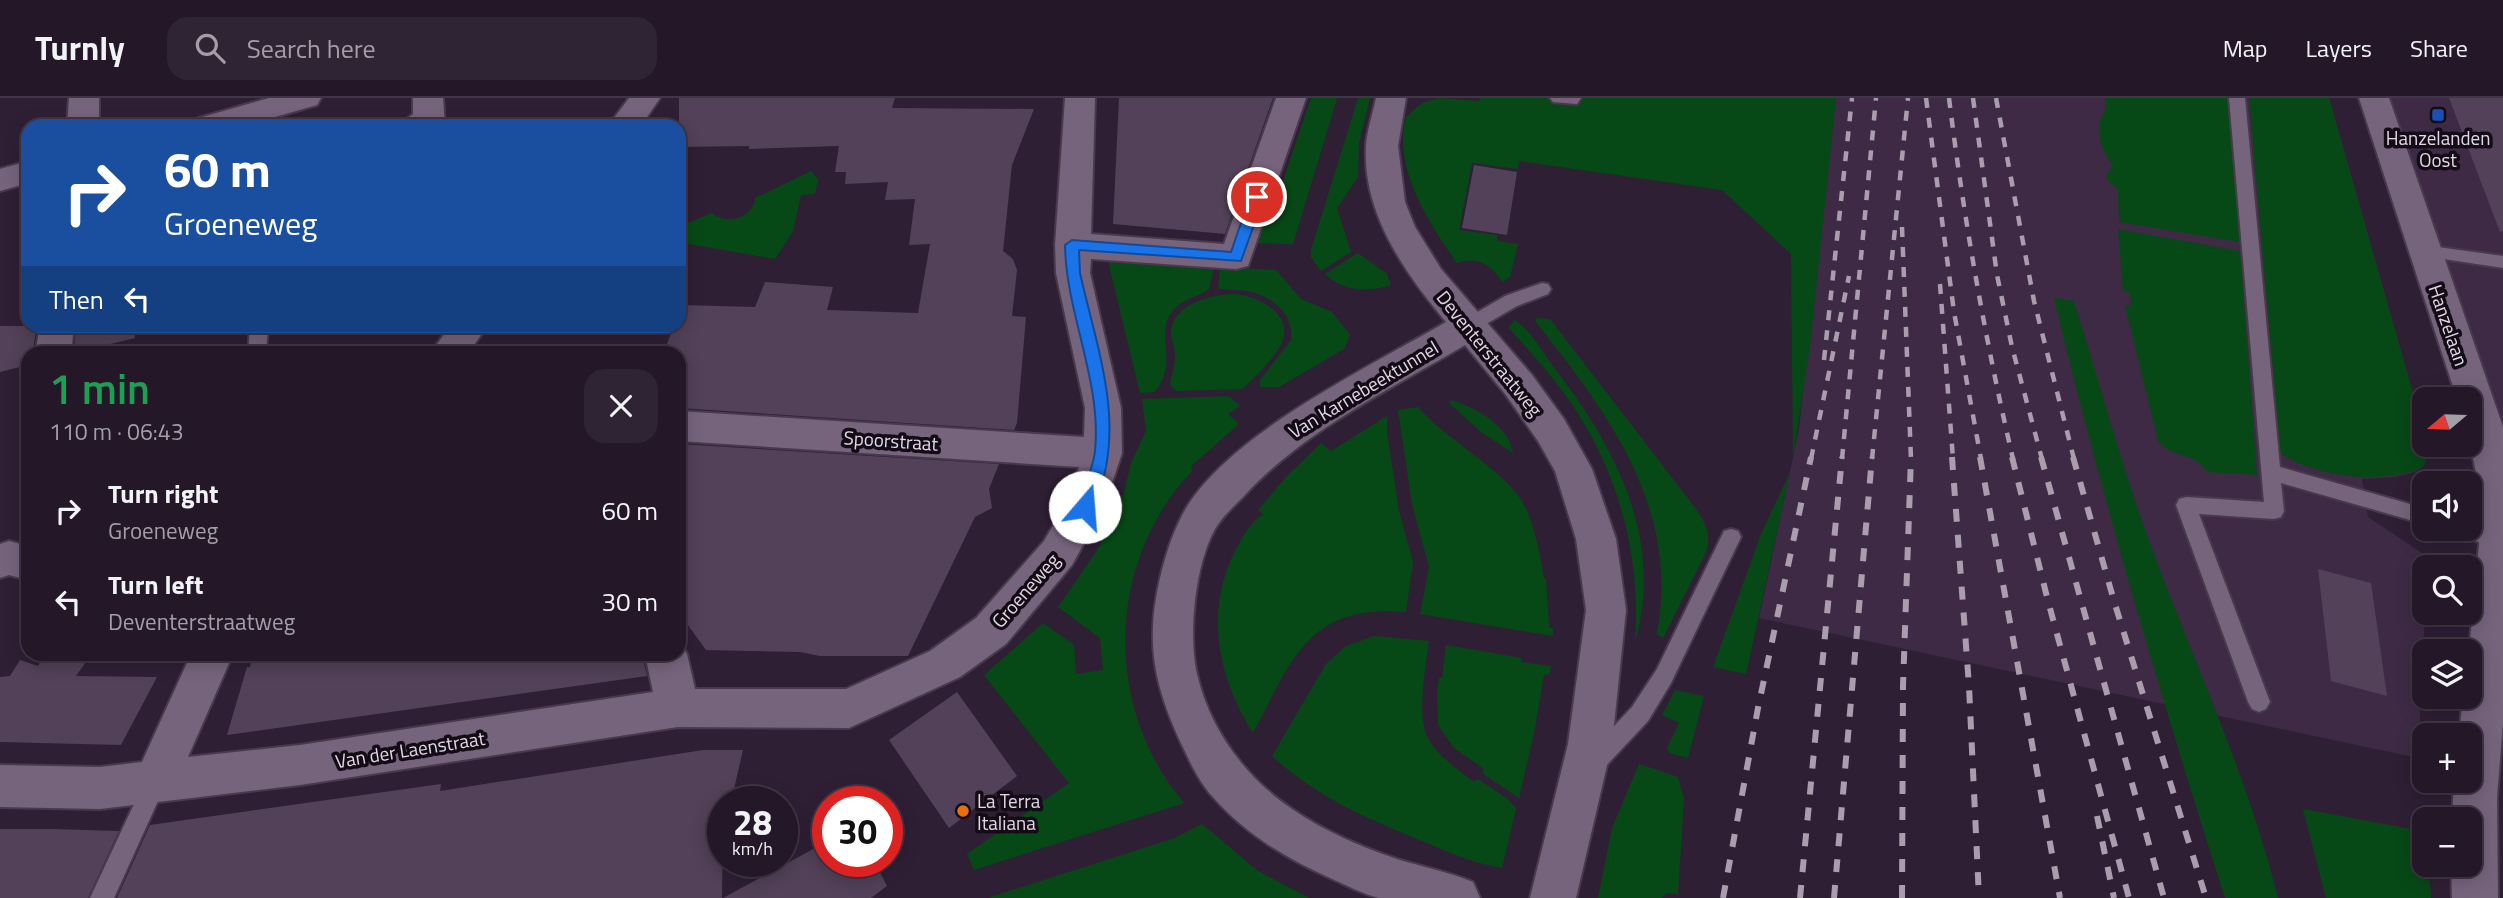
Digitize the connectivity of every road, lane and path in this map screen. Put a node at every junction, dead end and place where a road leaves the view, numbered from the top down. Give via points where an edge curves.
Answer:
1 (84, 98) edge
2 (306, 98) edge
3 (645, 98) edge
4 (1080, 98) edge
5 (1291, 98) edge
6 (1391, 98) edge
7 (1558, 98) edge
8 (1573, 98) edge
9 (2237, 98) edge
10 (2374, 98) edge
11 (83, 119) edge
12 (231, 119) edge
13 (629, 119) edge
14 (21, 174) edge
15 (0, 180) edge
16 (1072, 245) junction
17 (2424, 251) junction
18 (2503, 262) edge
19 (1542, 289) dead end
20 (1468, 326) junction
21 (686, 426) edge
22 (1102, 453) junction
23 (2269, 472) junction
24 (2412, 513) edge
25 (2494, 517) edge
26 (1731, 537) dead end
27 (0, 561) edge
28 (21, 561) edge
29 (209, 661) edge
30 (668, 661) edge
31 (2259, 702) dead end
32 (678, 708) junction
33 (820, 711) joint
34 (1584, 773) junction
35 (156, 782) junction
36 (0, 786) edge
37 (102, 898) edge
38 (1457, 898) edge
39 (1553, 898) edge
40 (2475, 898) edge

1 - 11 street
2 - 12 street
3 - 13 street
4 - 16 street, Groeneweg
5 - 16 street via 1236,257
6 - 20 street, Deventerstraatweg via 1382,146 1389,202 1412,251
7 - 8 lane
9 - 23 lane
10 - 17 street, Hanzelaan
14 - 15 street
16 - 22 street, Groeneweg via 1073,273 1103,408
17 - 18 lane, Hanzelaan
17 - 25 street, Hanzelaan via 2489,441
19 - 20 lane
20 - 34 street, Deventerstraatweg via 1519,384 1551,430 1573,469 1596,539 1606,610
20 - 38 street, Van Karnebeektunnel via 1292,429 1240,473 1206,510 1186,553 1171,621 1177,685 1202,742 1228,782 1261,814 1354,865
21 - 22 street, Spoorstraat
22 - 33 street, Groeneweg via 1085,507 1058,553 990,631 945,664 878,697 849,709
23 - 24 lane
23 - 31 lane via 2274,511 2186,505
25 - 40 street, Hanzelaan via 2479,731
26 - 34 lane via 1664,676 1640,714
27 - 28 street
29 - 35 street
30 - 32 street
32 - 33 street, Van der Laenstraat
32 - 35 street, Van der Laenstraat
34 - 39 street, Deventerstraatweg
35 - 36 street, Van der Laenstraat via 100,788
35 - 37 lane

